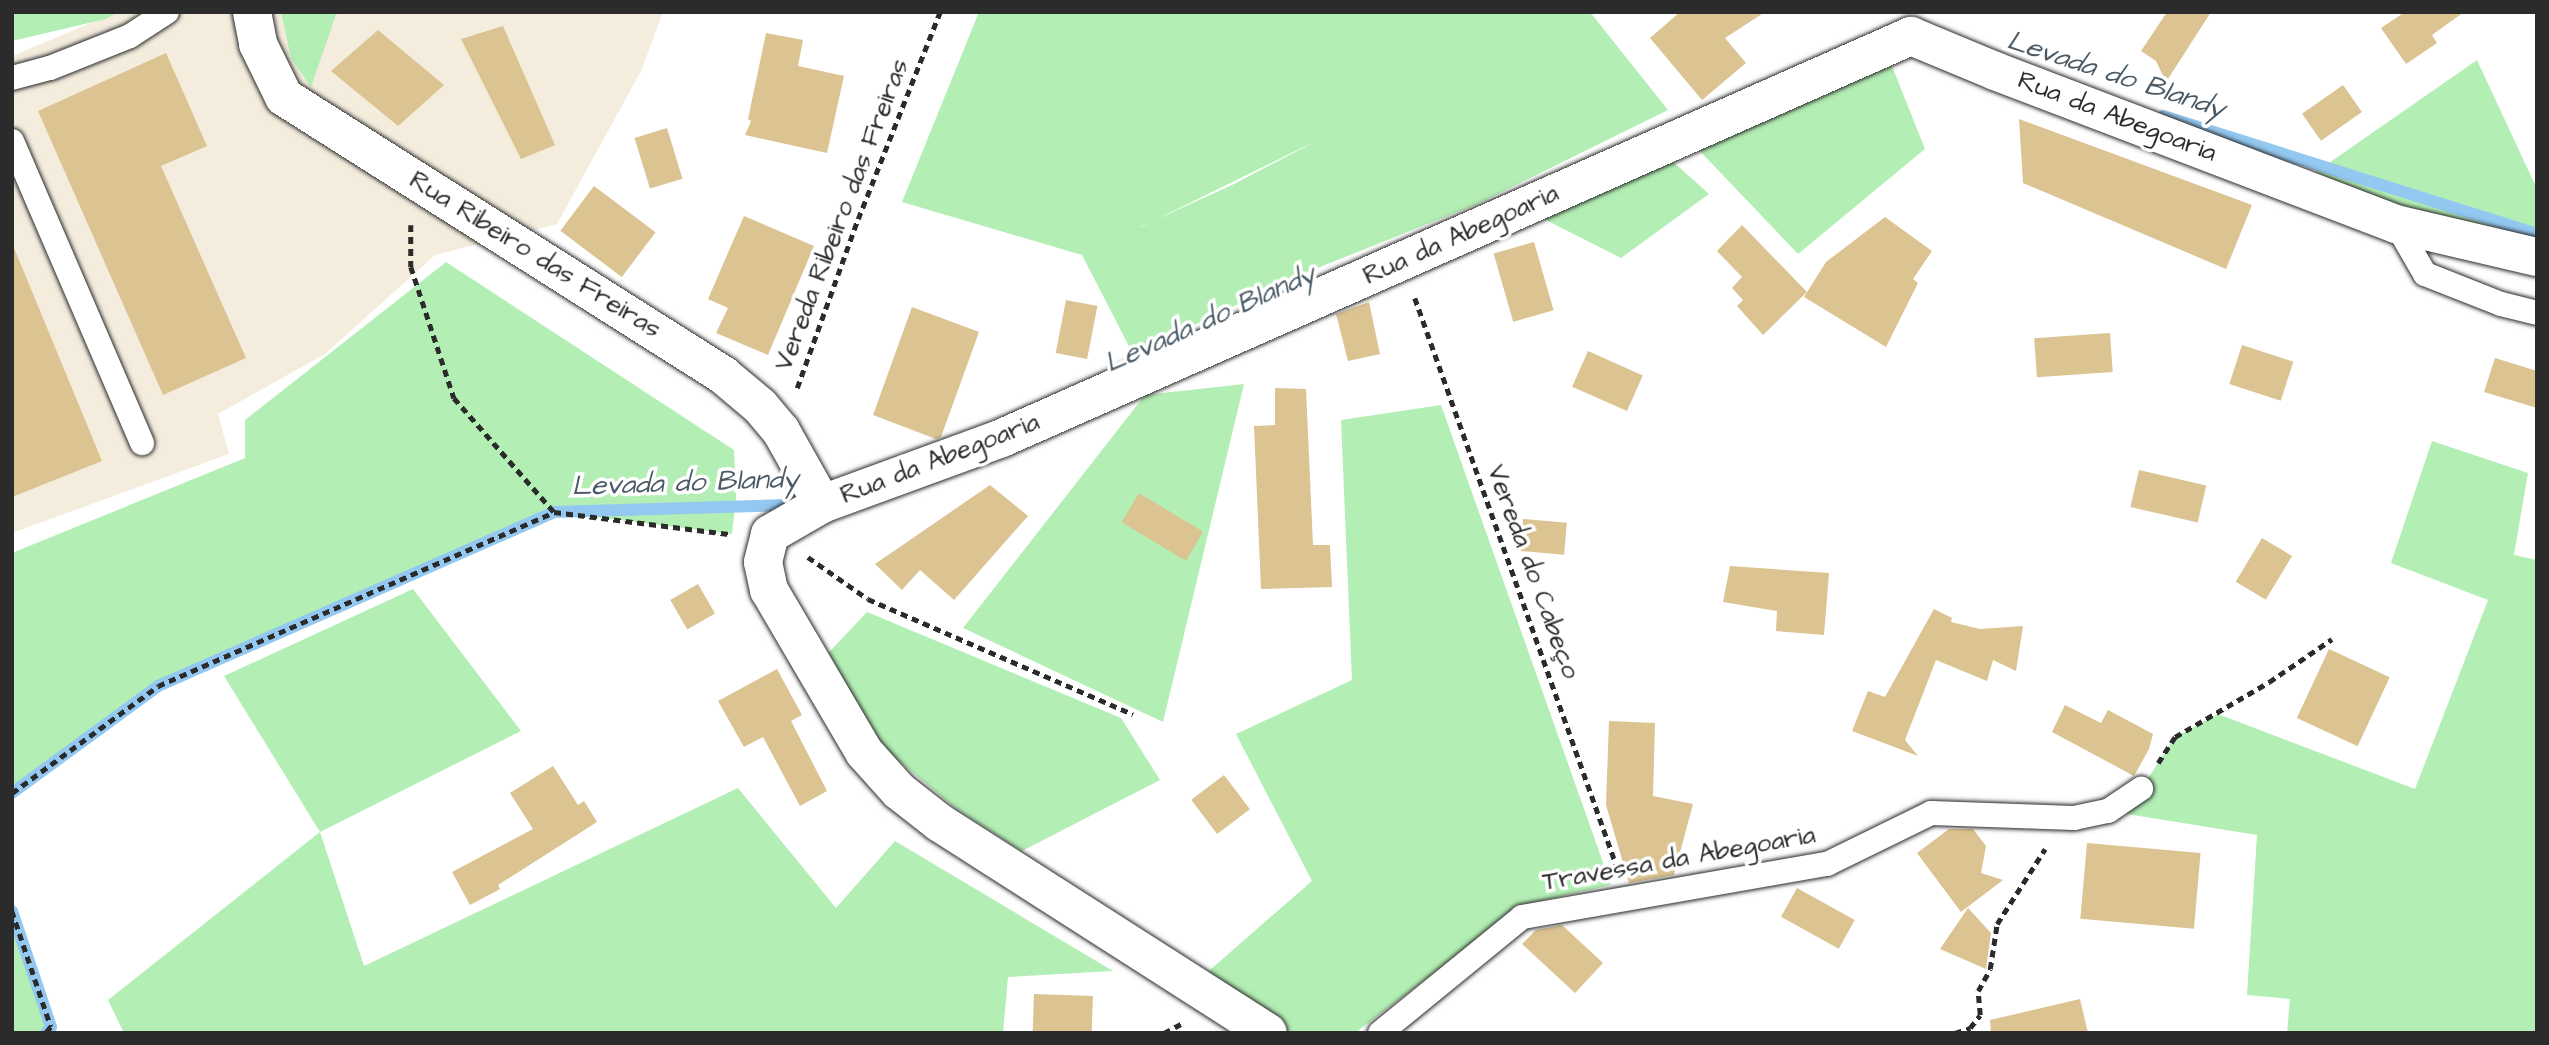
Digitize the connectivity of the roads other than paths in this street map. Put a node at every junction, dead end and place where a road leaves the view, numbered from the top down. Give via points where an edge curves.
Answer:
1 (167, 12) edge
2 (252, 12) edge
3 (12, 78) edge
4 (12, 141) edge
5 (2396, 223) junction
6 (2537, 257) edge
7 (2537, 313) edge
8 (142, 443) dead end
9 (821, 504) junction
10 (2141, 789) road end
11 (1268, 1033) edge
12 (1380, 1033) edge

1 - 3 lane via 130,36
2 - 9 street, Rua Ribeiro das Freiras via 258,44 284,97 723,375 781,431
4 - 8 lane
5 - 6 street, Rua da Abegoaria
5 - 7 lane via 2425,274
5 - 9 street, Rua da Abegoaria via 1911,36 1002,438
9 - 11 street, Rua da Abegoaria via 770,534 763,562 769,590 864,752 899,791 940,823
10 - 12 lane, Travessa da Abegoaria via 2108,811 2074,818 1931,813 1827,864 1522,917

